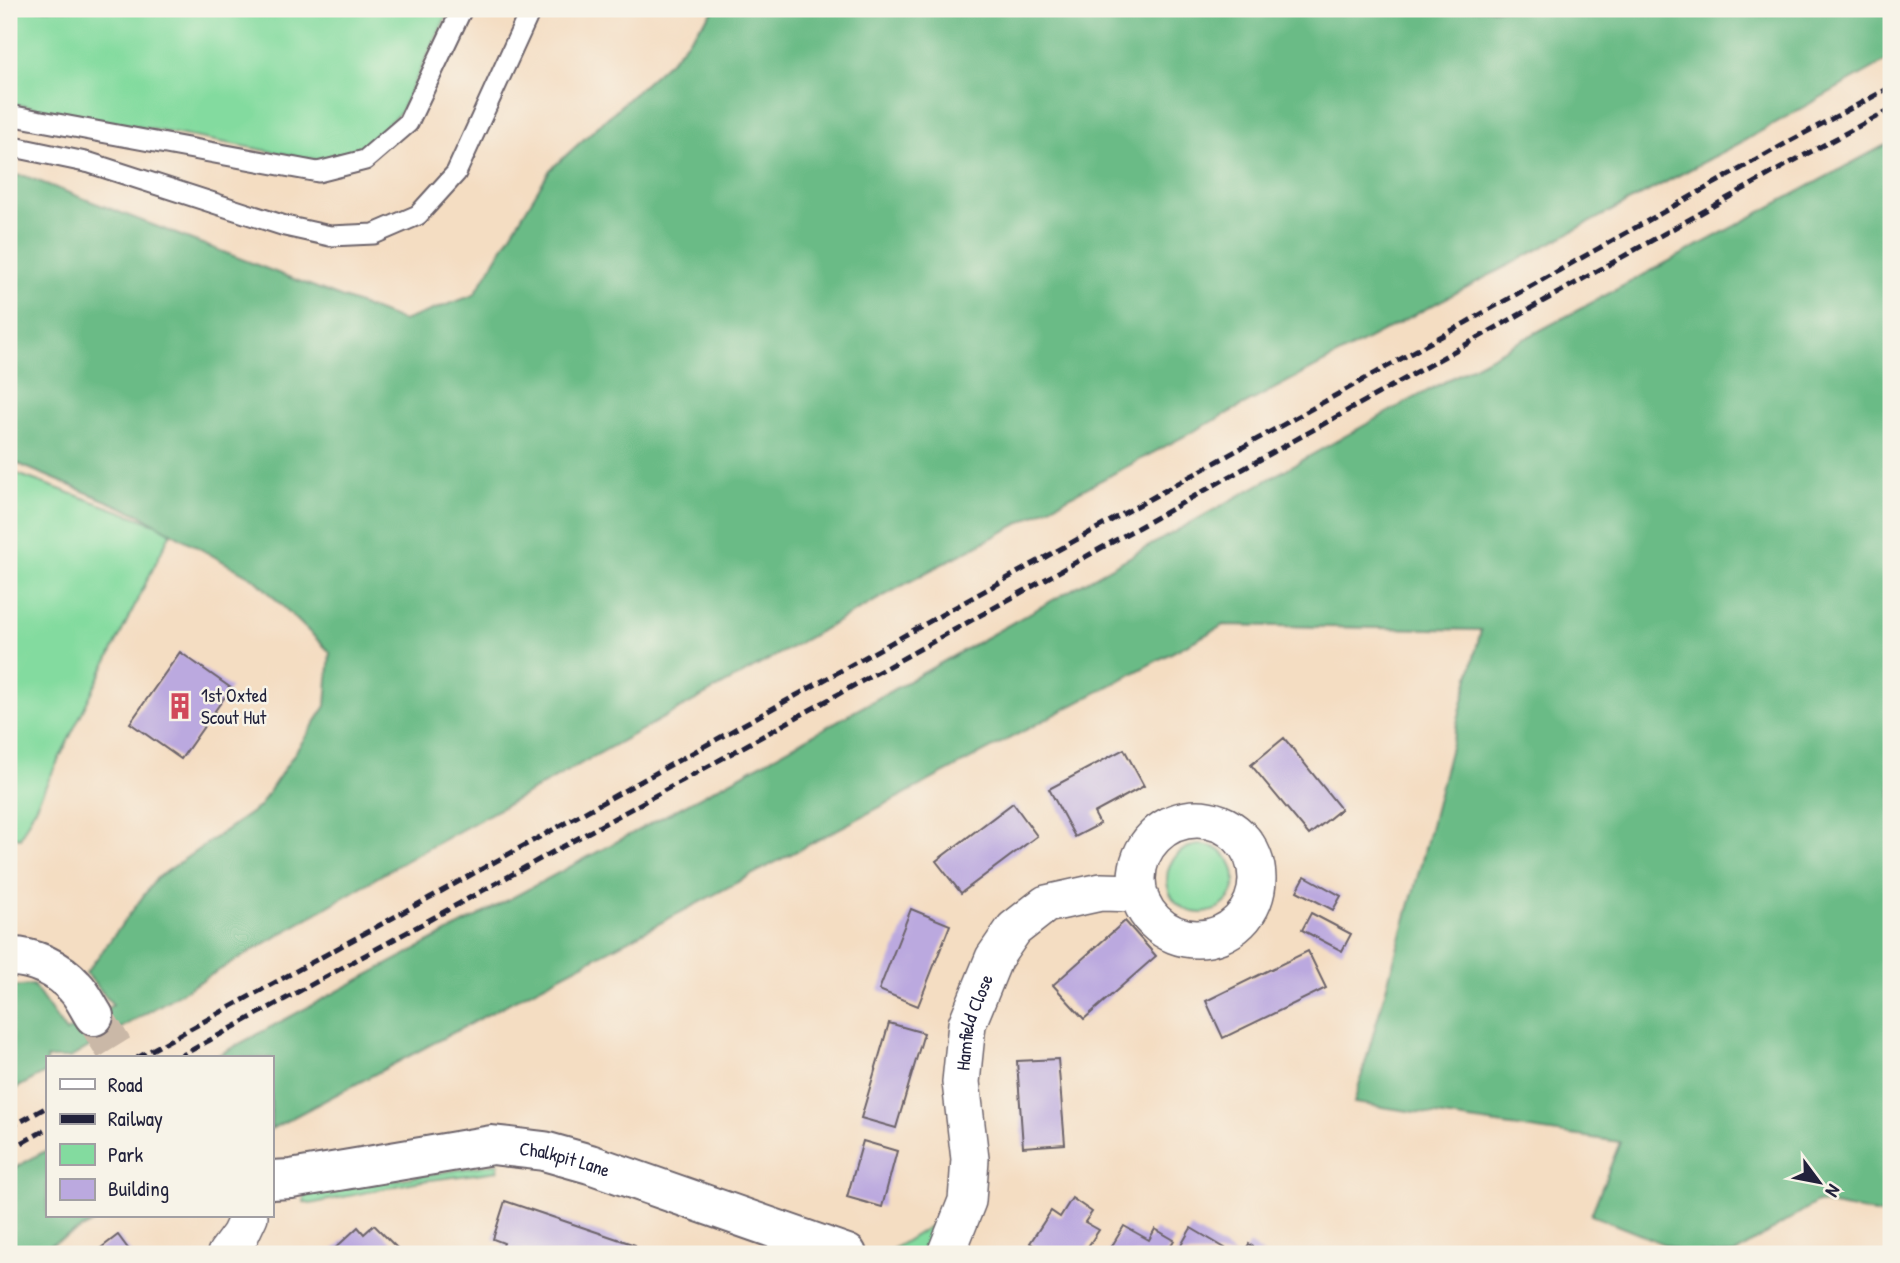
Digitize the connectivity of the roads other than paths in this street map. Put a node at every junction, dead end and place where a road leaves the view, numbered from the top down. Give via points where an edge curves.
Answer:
1 (463, 9) edge
2 (531, 9) edge
3 (9, 115) edge
4 (9, 146) edge
5 (1138, 893) dead end
6 (9, 957) edge
7 (94, 1016) tunnel mouth
8 (273, 1180) edge
9 (248, 1218) edge
10 (226, 1254) edge
11 (847, 1254) edge
12 (946, 1254) edge

1 - 3 lane via 408,123 365,160 318,172
2 - 4 lane via 456,173 418,215 374,234 330,236 285,226 90,163
5 - 12 street, Hamfield Close via 1101,892 1046,904 1014,929 993,958 967,1024 961,1082 970,1159 967,1200
6 - 7 street via 50,968 76,987
8 - 11 street, Chalkpit Lane via 492,1145 544,1151
9 - 10 street

